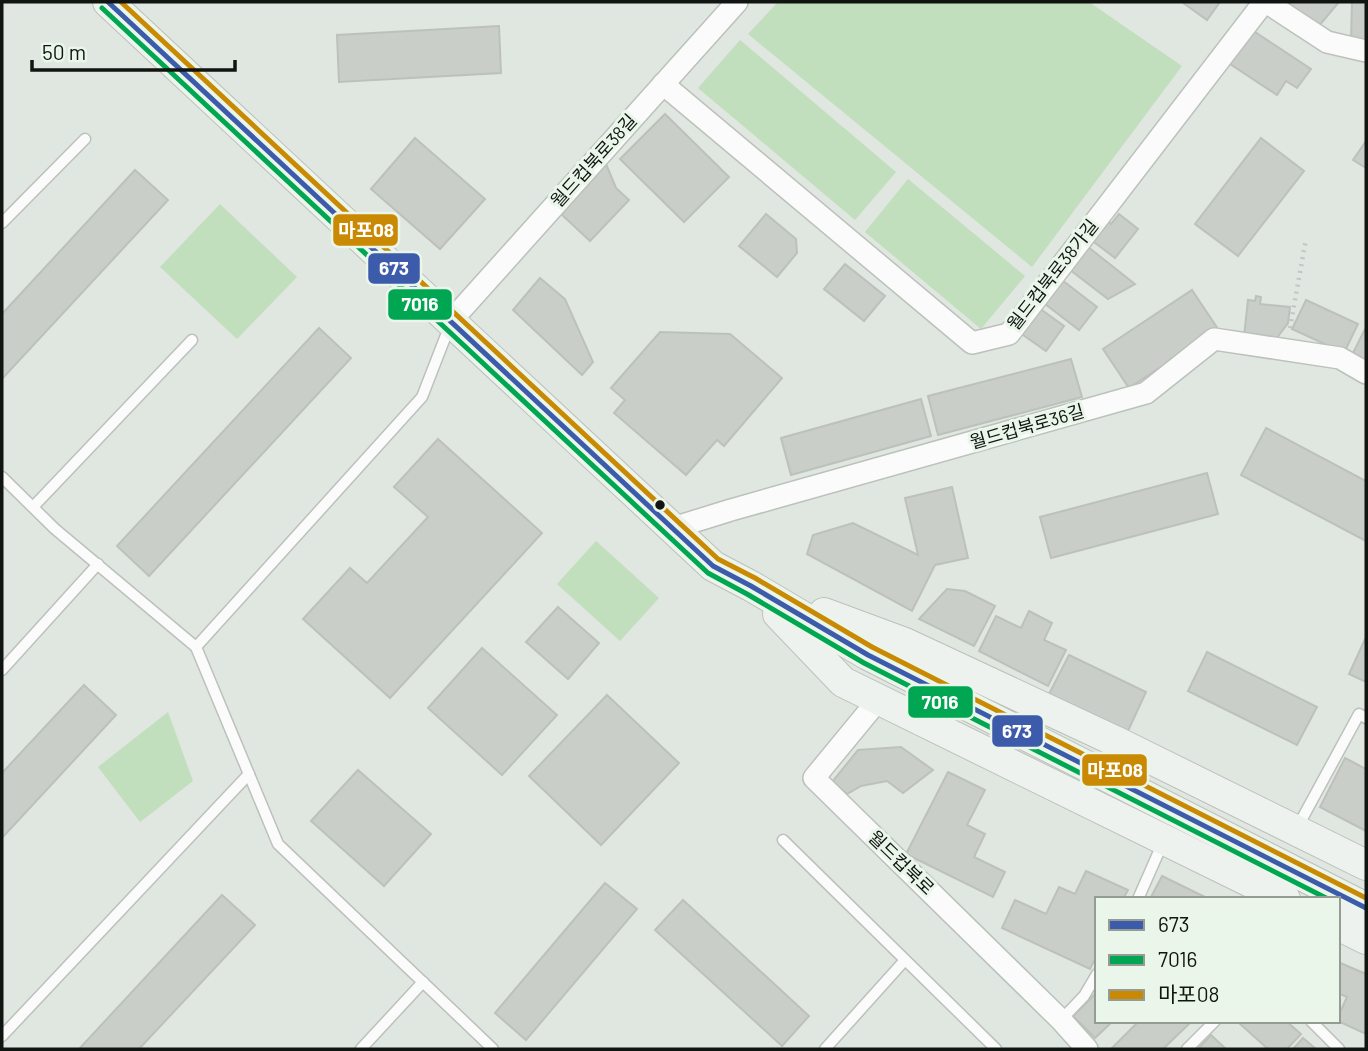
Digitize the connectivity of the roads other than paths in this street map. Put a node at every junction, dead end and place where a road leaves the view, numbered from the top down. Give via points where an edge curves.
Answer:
1 (108, 2) edge
2 (737, 2) edge
3 (1265, 2) edge
4 (1366, 51) edge
5 (663, 84) junction
6 (85, 139) dead end
7 (2, 223) edge
8 (451, 321) junction
9 (192, 340) dead end
10 (1366, 373) edge
11 (2, 477) edge
12 (33, 507) junction
13 (673, 528) junction
14 (98, 564) junction
15 (751, 586) junction
16 (196, 646) junction
17 (2, 670) edge
18 (879, 699) junction
19 (1366, 718) edge
20 (249, 774) junction
21 (1296, 830) junction
22 (783, 841) dead end
23 (1164, 841) junction
24 (1366, 865) edge
25 (1139, 897) edge
26 (1280, 897) edge
27 (1366, 908) edge
28 (1340, 926) edge
29 (1366, 939) edge
30 (905, 960) junction
31 (1095, 977) edge
32 (423, 982) junction
33 (1061, 1020) junction
34 (1213, 1023) edge
35 (1313, 1023) edge
36 (2, 1036) edge
37 (361, 1049) edge
38 (493, 1049) edge
39 (825, 1049) edge
40 (996, 1049) edge
41 (1087, 1049) edge
42 (1188, 1049) edge
43 (1339, 1049) edge

1 - 8 main road
2 - 5 street, 월드컵북로38길
3 - 4 street, 월드컵북로38가길 via 1327,42
3 - 5 street, 월드컵북로38가길 via 1009,334 972,344
5 - 8 street, 월드컵북로38길
6 - 7 lane
8 - 13 main road
8 - 16 lane via 422,397
9 - 12 lane
10 - 13 street, 월드컵북로36길 via 1340,358 1214,340 1146,393
11 - 12 lane
12 - 14 lane
13 - 15 main road via 713,566
14 - 16 lane
14 - 17 lane
15 - 18 main road via 844,682
15 - 21 main road via 905,643
15 - 27 main road via 868,655
16 - 20 lane
18 - 23 main road
18 - 33 street, 월드컵북로 via 814,778
19 - 21 lane via 1359,714
20 - 32 lane via 278,844
20 - 36 lane
21 - 24 main road
22 - 30 lane
23 - 25 lane
23 - 26 main road
28 - 29 main road
30 - 39 lane
30 - 40 lane
31 - 33 lane
32 - 37 lane
32 - 38 lane
33 - 41 street, 월드컵북로
34 - 42 lane
35 - 43 lane

